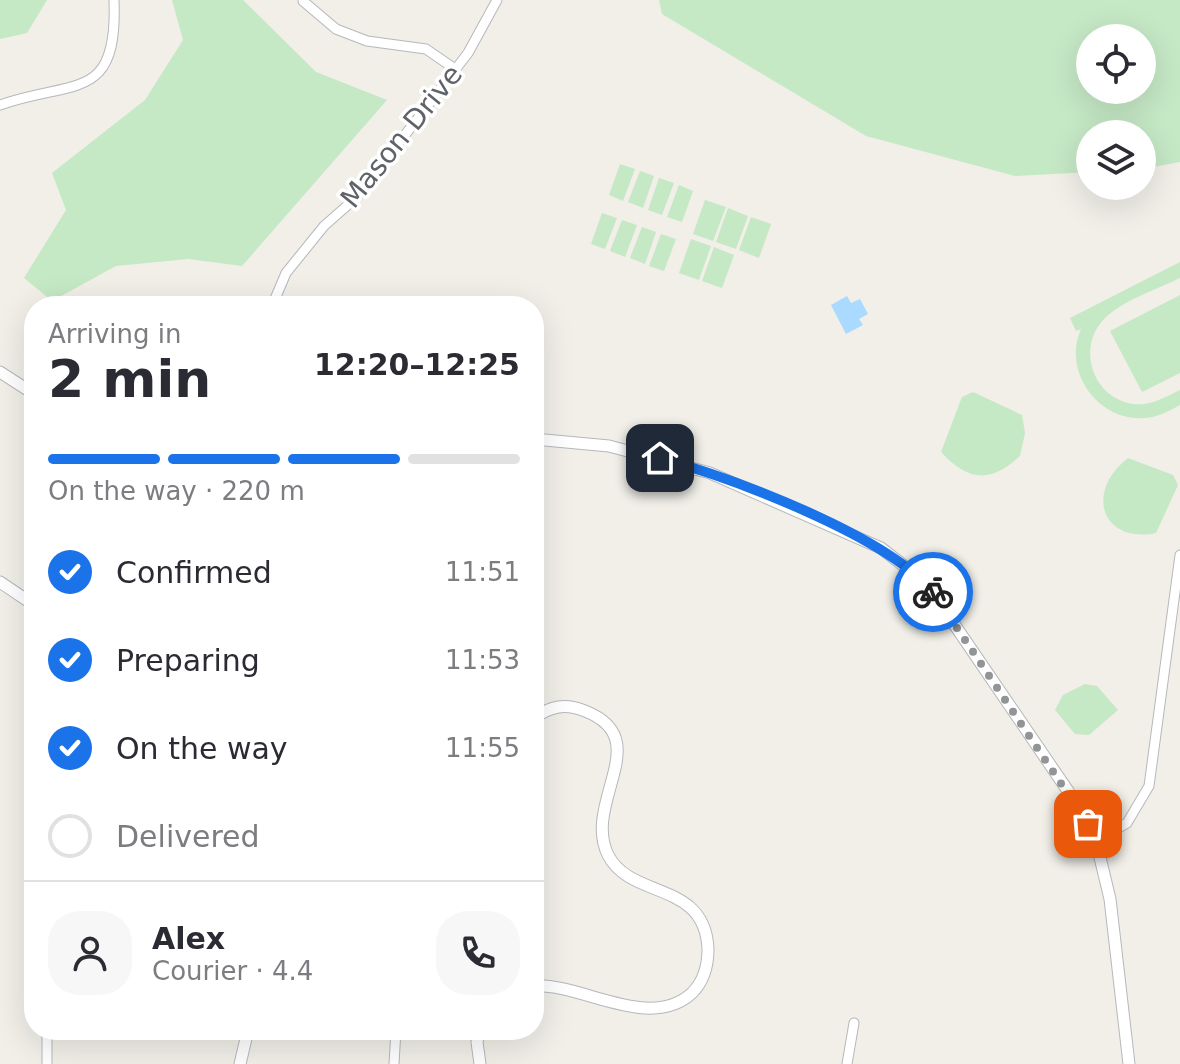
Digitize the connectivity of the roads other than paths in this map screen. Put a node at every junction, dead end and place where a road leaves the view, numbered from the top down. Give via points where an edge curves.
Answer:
1 (114, 0) edge
2 (497, 0) edge
3 (303, 1) edge
4 (455, 69) junction
5 (0, 105) edge
6 (275, 296) edge
7 (0, 372) edge
8 (24, 388) edge
9 (544, 440) edge
10 (1180, 555) edge
11 (0, 582) edge
12 (24, 598) edge
13 (544, 711) edge
14 (1096, 841) junction
15 (544, 988) edge
16 (854, 1023) dead end
17 (47, 1040) edge
18 (246, 1040) edge
19 (395, 1040) edge
20 (479, 1040) edge
21 (47, 1064) edge
22 (240, 1064) edge
23 (394, 1064) edge
24 (480, 1064) edge
25 (847, 1064) edge
26 (1129, 1064) edge

1 - 5 street via 114,46 100,71 76,87
2 - 4 street, Mason Drive
3 - 4 street via 336,29 377,44 426,49
4 - 6 street, Mason Drive via 358,196 296,261
7 - 8 street
9 - 14 street via 609,446 710,473 897,558 938,598
10 - 14 street via 1149,786 1127,823
11 - 12 street
13 - 15 street via 567,706 594,715 607,727 619,756 600,826 606,852 623,873 692,908 704,930 708,956 700,983 667,1006 637,1006
14 - 26 street via 1110,899
16 - 25 street
17 - 21 street
18 - 22 street
19 - 23 street
20 - 24 street

